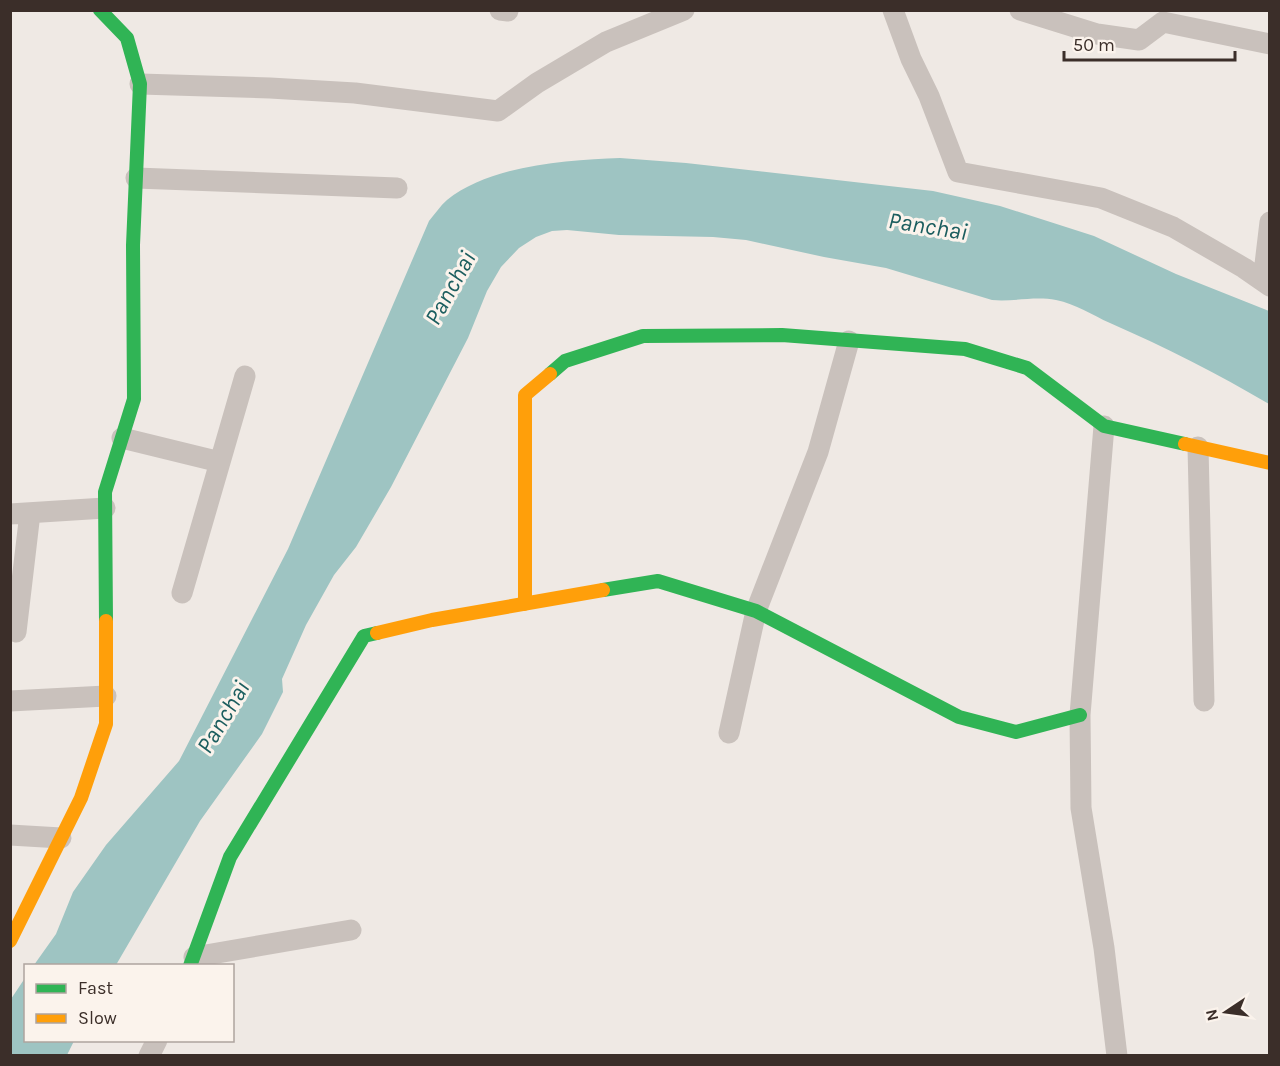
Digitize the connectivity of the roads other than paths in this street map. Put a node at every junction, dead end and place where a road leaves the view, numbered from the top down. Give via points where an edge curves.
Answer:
1 (100, 10) edge
2 (500, 10) edge
3 (684, 10) edge
4 (893, 10) edge
5 (1020, 10) edge
6 (508, 11) edge
7 (1269, 44) edge
8 (140, 84) junction
9 (136, 178) junction
10 (397, 188) dead end
11 (1269, 222) edge
12 (1266, 284) edge
13 (849, 341) junction
14 (245, 376) dead end
15 (1104, 426) junction
16 (122, 438) junction
17 (1198, 447) junction
18 (220, 462) junction
19 (1269, 463) edge
20 (105, 508) junction
21 (20, 514) edge
22 (182, 594) dead end
23 (525, 604) junction
24 (756, 611) junction
25 (16, 632) dead end
26 (106, 696) junction
27 (10, 701) edge
28 (1204, 701) dead end
29 (1080, 715) junction
30 (729, 733) dead end
31 (10, 835) edge
32 (61, 838) junction
33 (351, 930) dead end
34 (10, 941) edge
35 (192, 961) edge
36 (156, 1042) edge
37 (149, 1056) edge
38 (1117, 1056) edge

1 - 8 street via 128,38
2 - 6 street
3 - 8 street via 606,42 498,111 355,93
4 - 12 street via 958,172 1101,198 1173,227
5 - 7 street via 1097,34 1139,40 1163,22
8 - 9 street
9 - 10 street
9 - 16 street via 134,399
11 - 12 street
13 - 15 street via 965,349 1028,368
13 - 23 street via 782,335 643,336 565,361 525,395
13 - 24 street via 818,452
14 - 18 street
15 - 17 street
15 - 29 street
16 - 18 street
16 - 20 street via 105,492
17 - 19 street
17 - 28 street
18 - 22 street
20 - 21 street
20 - 26 street
21 - 25 street
23 - 24 street via 658,581
23 - 35 street via 364,636 230,857
24 - 29 street via 959,717 1016,732
24 - 30 street
26 - 27 street
26 - 32 street via 106,724 81,798
29 - 38 street via 1081,808
31 - 32 street
32 - 34 street
33 - 35 street
36 - 37 street

